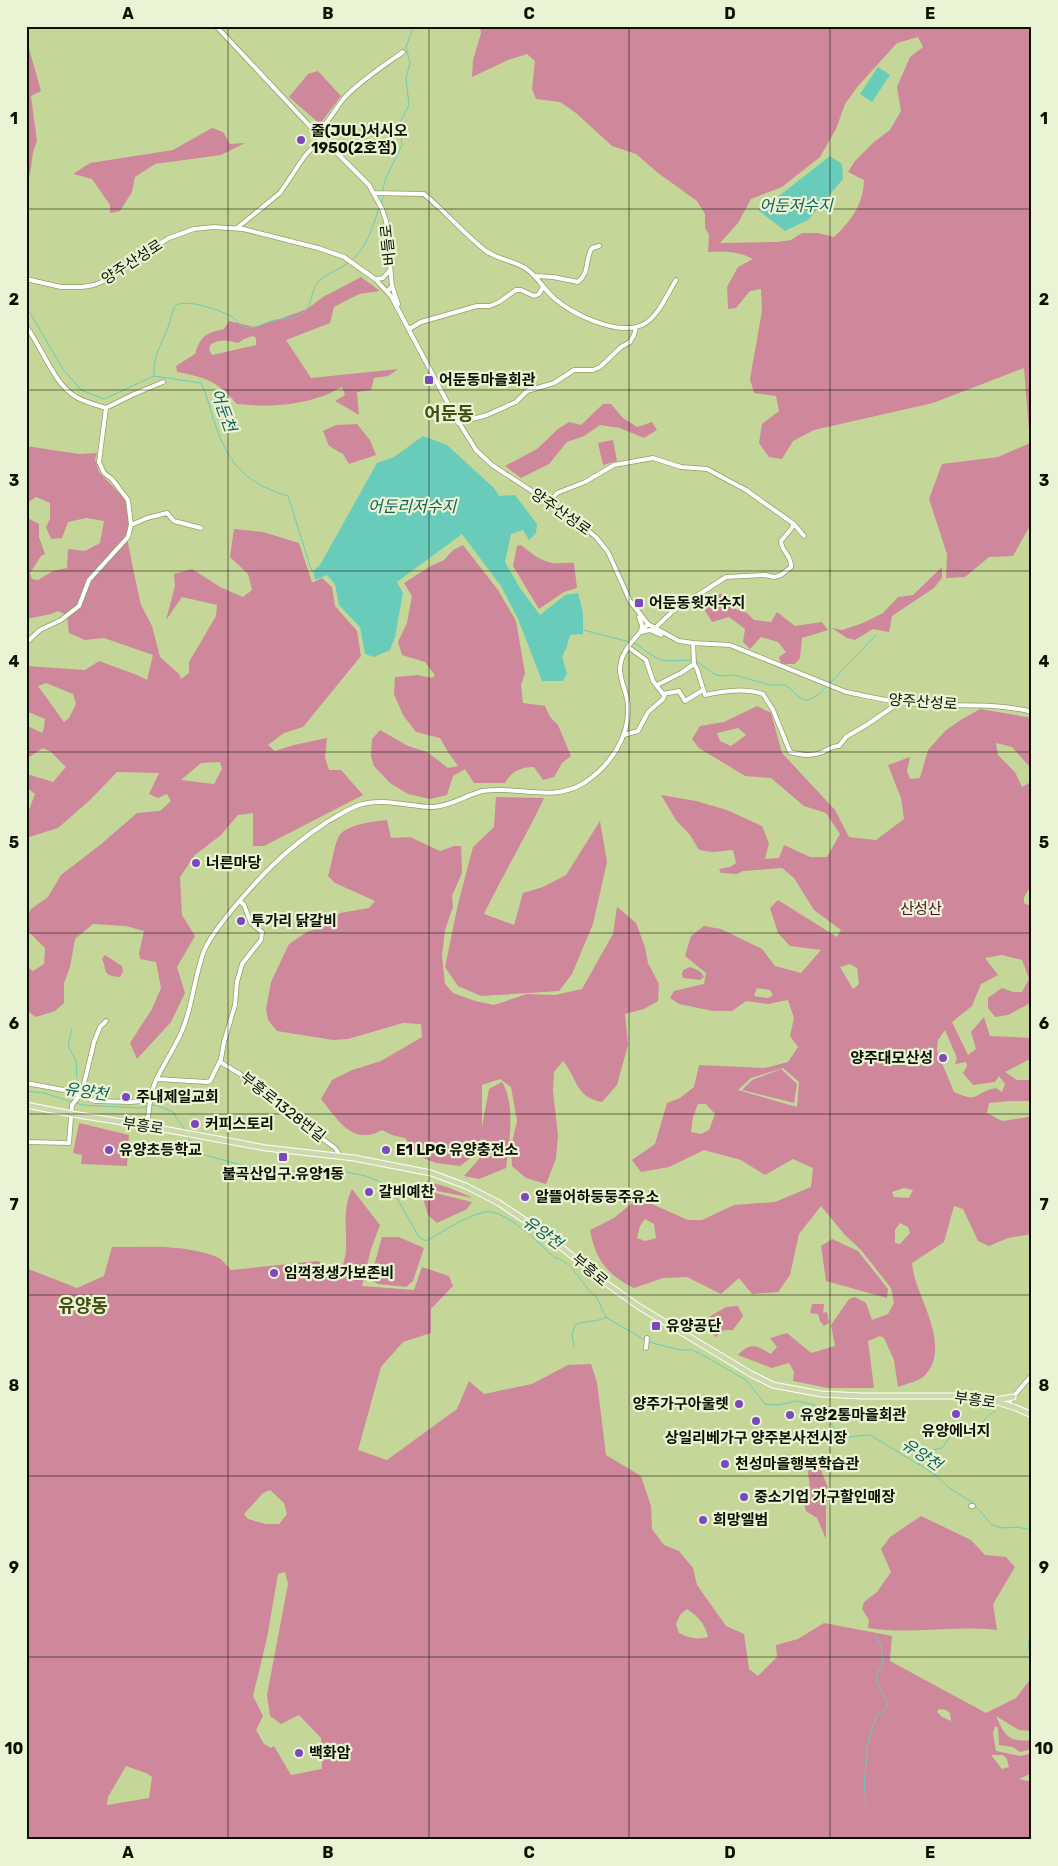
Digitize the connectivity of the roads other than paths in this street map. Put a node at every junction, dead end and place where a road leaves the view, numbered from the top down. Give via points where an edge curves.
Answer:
1 (216, 26) edge
2 (403, 52) dead end
3 (317, 134) junction
4 (321, 138) junction
5 (374, 193) junction
6 (237, 228) junction
7 (599, 246) dead end
8 (390, 270) junction
9 (535, 276) junction
10 (376, 278) junction
11 (26, 279) edge
12 (676, 280) dead end
13 (392, 286) junction
14 (544, 287) junction
15 (388, 291) junction
16 (401, 313) junction
17 (26, 326) edge
18 (636, 327) junction
19 (408, 329) junction
20 (164, 382) dead end
21 (106, 408) junction
22 (458, 423) junction
23 (549, 502) junction
24 (794, 524) junction
25 (131, 525) junction
26 (201, 528) dead end
27 (804, 536) dead end
28 (633, 605) junction
29 (648, 624) junction
30 (654, 629) junction
31 (641, 632) junction
32 (668, 637) junction
33 (26, 643) edge
34 (693, 643) junction
35 (629, 646) junction
36 (694, 662) junction
37 (657, 684) junction
38 (703, 690) junction
39 (665, 694) junction
40 (900, 702) junction
41 (1032, 712) edge
42 (624, 735) junction
43 (240, 901) junction
44 (106, 1021) dead end
45 (220, 1062) junction
46 (157, 1079) junction
47 (26, 1083) edge
48 (79, 1097) junction
49 (151, 1101) junction
50 (26, 1105) edge
51 (72, 1114) junction
52 (147, 1126) junction
53 (26, 1142) edge
54 (342, 1157) junction
55 (648, 1338) dead end
56 (646, 1348) dead end
57 (1032, 1375) edge
58 (1013, 1397) junction
59 (991, 1400) junction
60 (1008, 1405) junction
61 (1032, 1415) edge

1 - 3 street, 버들로
2 - 3 street via 346,97
3 - 4 street, 버들로
4 - 5 street, 버들로
4 - 6 street via 280,193
5 - 8 street, 버들로 via 386,221
5 - 9 street via 424,194 486,250
6 - 10 street, 양주산성로 via 334,252
6 - 11 street, 양주산성로 via 213,227 180,234 153,247 110,279 94,285 60,287
7 - 9 street via 589,253 586,275 578,282
8 - 10 street via 380,280
8 - 13 street, 버들로
9 - 14 street
10 - 15 street, 양주산성로
12 - 18 street via 659,310 647,322
13 - 15 street, 버들로
13 - 16 street
14 - 18 street via 571,311 599,324
14 - 19 street via 534,296 516,290 490,306 477,306 421,322
15 - 16 street, 양주산성로
16 - 19 street, 양주산성로
17 - 21 street via 60,381 75,396
18 - 22 street via 630,342 600,367 574,370 554,383 527,391 516,402
19 - 22 street, 양주산성로
20 - 21 street
21 - 25 street via 99,462 104,473 128,500
22 - 23 street, 양주산성로 via 488,462
23 - 24 street via 558,494 614,465 653,458 681,467 707,469 746,490
23 - 28 street, 양주산성로 via 576,520 603,545
24 - 27 street
24 - 30 street via 781,540 781,548 791,561 791,567 781,575 726,577 673,612
25 - 26 street via 167,513 174,521
25 - 33 street via 128,537 89,580 79,606 40,630
28 - 29 street, 양주산성로
28 - 31 street via 632,609 640,619
29 - 30 street, 양주산성로
29 - 31 street
30 - 32 street, 양주산성로
31 - 32 street via 650,630
31 - 35 street
32 - 34 street, 양주산성로
34 - 36 street
34 - 40 street, 양주산성로 via 730,645 832,686
35 - 37 street via 646,660
35 - 42 street via 620,668 628,703
36 - 37 street via 682,674
36 - 38 street
37 - 39 street
38 - 39 street via 685,701 679,691
38 - 40 street via 705,695 746,690 763,694 790,752 809,756 839,746 846,737
39 - 42 street via 648,712 638,731
40 - 41 street, 양주산성로 via 997,706
42 - 43 street via 613,755 597,772 583,784 566,791 551,794 496,790 433,807 368,802 352,807 283,854
43 - 45 street via 252,923 262,932 261,940 242,964
43 - 46 street via 210,937 203,952 182,1030
44 - 48 street via 94,1042
45 - 46 street via 208,1082
45 - 54 street, 부흥로1328번길 via 240,1074 335,1148
46 - 49 street
47 - 48 street via 64,1090
48 - 49 street
48 - 51 street via 72,1105
49 - 52 street
50 - 51 main road, 부흥로
51 - 52 main road, 부흥로
51 - 53 street via 69,1143
52 - 54 main road, 부흥로 via 266,1148
54 - 59 main road, 부흥로 via 430,1172 491,1198 545,1234 638,1306 773,1385 821,1394 951,1396
55 - 56 street
57 - 58 street
58 - 59 main road
58 - 60 street
59 - 60 main road, 부흥로
60 - 61 main road, 부흥로

